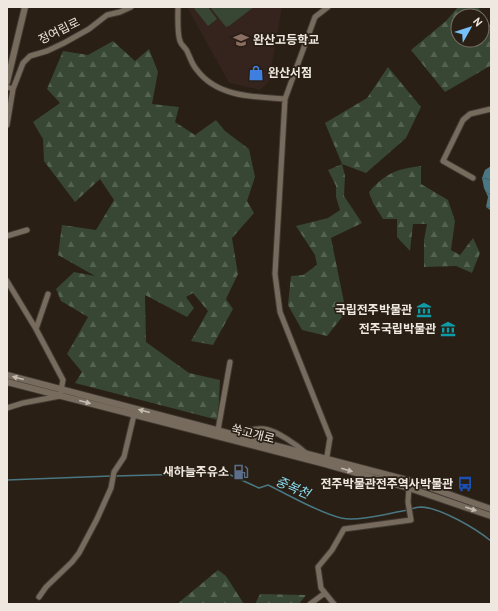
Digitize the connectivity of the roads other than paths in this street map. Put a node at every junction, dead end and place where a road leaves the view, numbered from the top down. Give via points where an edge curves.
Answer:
1 (25, 7) edge
2 (131, 7) edge
3 (178, 7) edge
4 (328, 7) edge
5 (7, 82) edge
6 (7, 87) edge
7 (13, 89) junction
8 (285, 99) junction
9 (491, 109) edge
10 (7, 125) edge
11 (473, 178) dead end
12 (27, 230) dead end
13 (7, 236) edge
14 (7, 281) edge
15 (48, 294) dead end
16 (36, 329) junction
17 (230, 362) dead end
18 (7, 375) edge
19 (7, 382) edge
20 (60, 393) junction
21 (7, 408) edge
22 (134, 415) junction
23 (218, 430) junction
24 (233, 434) junction
25 (307, 454) junction
26 (326, 461) junction
27 (409, 488) junction
28 (491, 508) edge
29 (489, 516) edge
30 (325, 593) junction
31 (39, 597) dead end
32 (310, 604) edge
33 (334, 604) edge

1 - 5 street, 정여립로
2 - 7 street, 정여립로 via 107,15 64,43 30,56 23,63
3 - 8 street via 180,41 202,76 220,89 230,92 256,98
4 - 8 street via 315,17
6 - 7 street
7 - 10 street, 정여립로
8 - 26 street via 275,274 280,312 330,438
9 - 11 street via 470,114 463,120 443,161
12 - 13 street
14 - 16 street
15 - 16 street
16 - 20 street via 63,380
17 - 23 street
20 -> 18 street, 쑥고개로
19 - 20 street, 쑥고개로
20 - 21 street
20 -> 22 street, 쑥고개로
23 -> 20 street, 쑥고개로
22 - 26 street, 쑥고개로
22 - 31 street via 124,456 114,472 97,519 72,562
23 - 24 street, 쑥고개로
24 - 25 street, 쑥고개로
24 - 25 street via 265,429 280,435
25 - 26 street, 쑥고개로
26 -> 27 street, 쑥고개로
26 - 28 street, 쑥고개로 via 410,482
27 -> 29 street, 쑥고개로
27 - 30 street via 411,520 344,529 318,567 321,588
28 - 29 street
30 - 32 street
30 - 33 street

